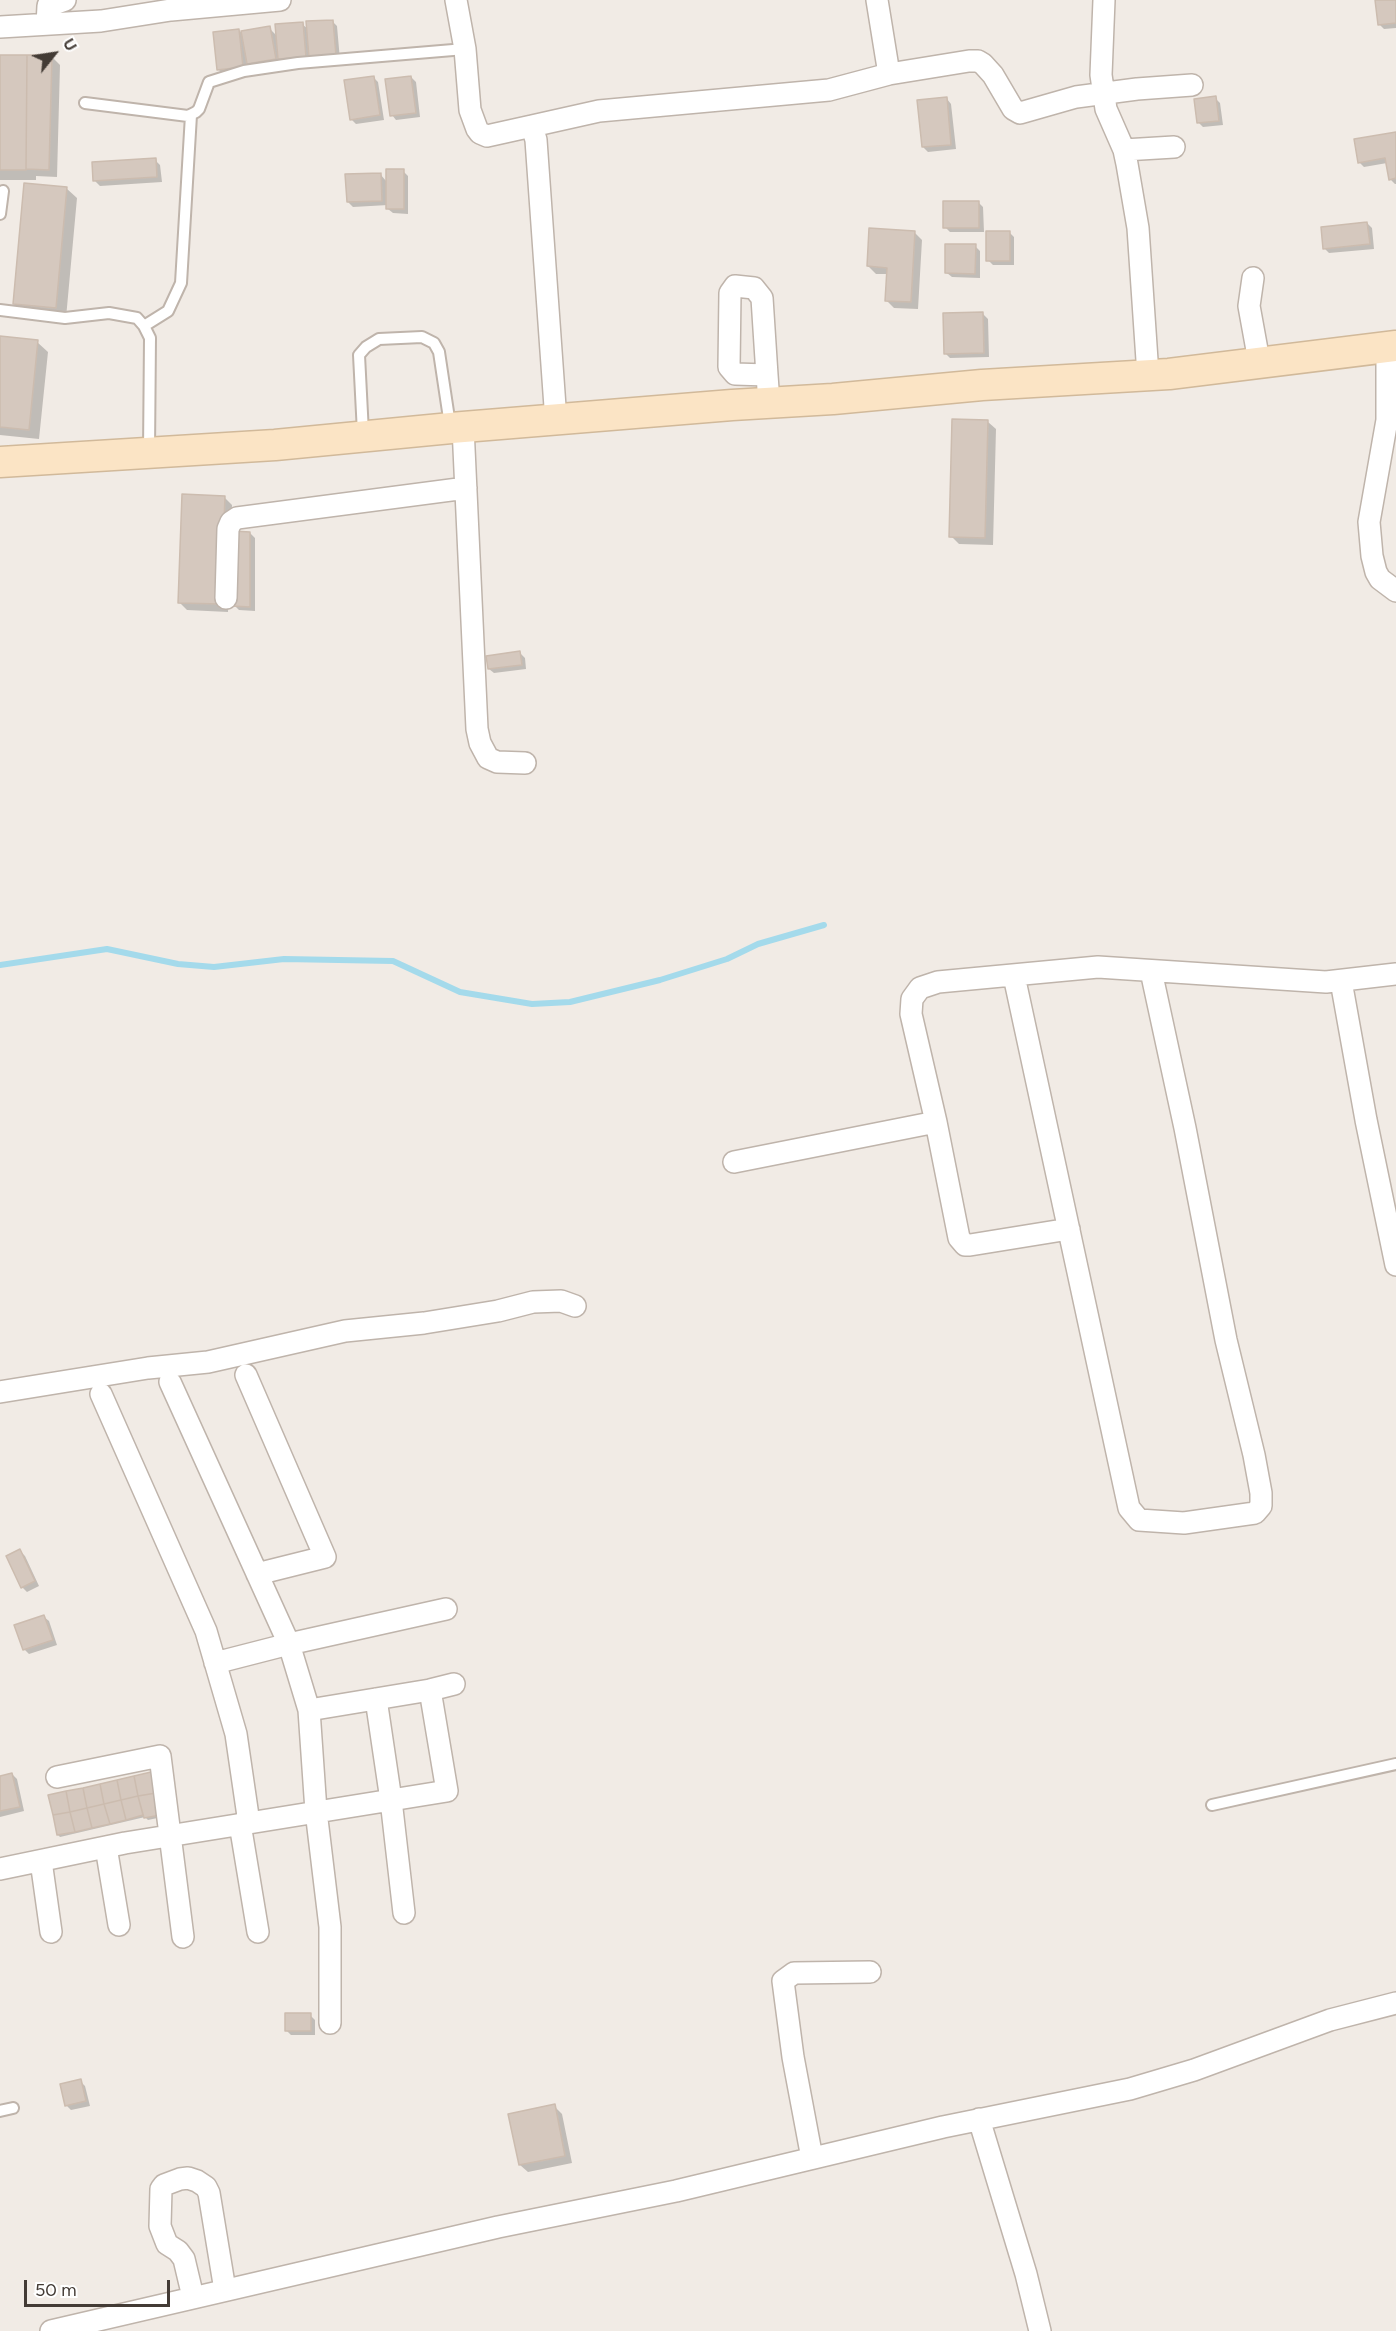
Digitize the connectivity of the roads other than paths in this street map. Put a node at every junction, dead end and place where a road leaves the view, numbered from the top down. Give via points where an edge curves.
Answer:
1 (65, 0) edge
2 (280, 0) edge
3 (456, 0) edge
4 (877, 0) edge
5 (1104, 0) edge
6 (250, 2) edge
7 (47, 24) junction
8 (0, 27) edge
9 (465, 49) junction
10 (889, 74) junction
11 (1192, 86) dead end
12 (1104, 93) junction
13 (85, 103) dead end
14 (190, 115) junction
15 (532, 126) junction
16 (1174, 147) dead end
17 (1124, 150) junction
18 (3, 191) dead end
19 (0, 214) edge
20 (1253, 278) dead end
21 (0, 310) edge
22 (144, 326) junction
23 (1392, 346) edge
24 (1259, 361) junction
25 (1148, 375) junction
26 (556, 421) junction
27 (457, 428) junction
28 (363, 437) junction
29 (150, 451) junction
30 (0, 462) edge
31 (466, 488) junction
32 (1396, 591) edge
33 (226, 598) dead end
34 (525, 763) dead end
35 (1151, 971) junction
36 (1396, 974) edge
37 (1014, 976) junction
38 (1341, 981) junction
39 (936, 1122) junction
40 (734, 1162) dead end
41 (1069, 1229) junction
42 (1396, 1264) edge
43 (575, 1306) dead end
44 (246, 1375) dead end
45 (170, 1382) dead end
46 (0, 1392) edge
47 (101, 1394) dead end
48 (257, 1574) junction
49 (446, 1609) dead end
50 (289, 1644) junction
51 (215, 1664) junction
52 (454, 1684) dead end
53 (430, 1690) junction
54 (376, 1699) junction
55 (309, 1710) junction
56 (1396, 1764) edge
57 (57, 1777) dead end
58 (391, 1800) junction
59 (1212, 1804) dead end
60 (316, 1811) junction
61 (244, 1824) junction
62 (171, 1836) junction
63 (106, 1847) junction
64 (41, 1861) junction
65 (0, 1869) edge
66 (404, 1913) dead end
67 (119, 1925) dead end
68 (51, 1932) dead end
69 (258, 1932) dead end
70 (183, 1937) dead end
71 (870, 1972) dead end
72 (1396, 2002) edge
73 (330, 2023) dead end
74 (13, 2108) dead end
75 (0, 2111) edge
76 (979, 2119) junction
77 (812, 2158) junction
78 (225, 2290) junction
79 (193, 2297) junction
80 (56, 2330) edge
81 (1040, 2331) edge

1 - 7 street via 48,6
2 - 6 street
3 - 9 street
4 - 10 street
5 - 12 street
6 - 7 street
7 - 8 street
9 - 14 lane via 244,71 209,82 199,109
9 - 15 street via 470,110 480,133 495,135
10 - 12 street via 978,61 1020,113 1061,100
10 - 15 street via 829,90 599,111
11 - 12 street
12 - 17 street via 1106,109
13 - 14 lane
14 - 22 lane via 181,283 168,311
15 - 26 street via 540,178
16 - 17 street
17 - 25 street via 1138,228
18 - 19 lane
20 - 24 street via 1249,306
21 - 22 lane via 65,318 109,313 137,318
22 - 29 lane via 150,338
23 - 24 street
23 - 32 street via 1387,420 1369,522 1376,572
24 - 25 street
25 - 26 street via 833,399 768,389
26 - 27 street
27 - 28 street
27 - 28 lane via 434,343 422,337 380,339 358,355
27 - 31 street
28 - 29 street
29 - 30 street
31 - 33 street via 237,518 228,529
31 - 34 street via 477,729 488,758
35 - 37 street via 1098,968
35 - 38 street
35 - 41 street via 1226,1340 1254,1455 1261,1493 1261,1506 1255,1513 1184,1523 1139,1520 1133,1514
36 - 38 street
37 - 39 street via 938,982 920,988 912,999 911,1014
37 - 41 street
38 - 42 street
39 - 40 street
39 - 41 street via 959,1238 965,1245
43 - 46 street via 561,1300 533,1302 424,1323 345,1331 208,1362
44 - 48 street via 326,1557
45 - 48 street
47 - 51 street via 206,1630
48 - 50 street
49 - 50 street
50 - 51 street
50 - 55 street
51 - 61 street via 236,1734
52 - 53 street
53 - 54 street
53 - 58 street via 447,1791
54 - 55 street
54 - 58 street
55 - 60 street
56 - 59 lane
57 - 62 street via 160,1756
58 - 60 street
58 - 66 street
60 - 61 street
60 - 73 street via 330,1927
61 - 62 street
61 - 69 street
62 - 63 street
62 - 70 street
63 - 64 street
63 - 67 street
64 - 65 street
64 - 68 street
71 - 77 street via 794,1973 783,1981
72 - 76 street via 1330,2020 1130,2089
74 - 75 lane
76 - 77 street
76 - 81 street
77 - 78 street
78 - 79 street
78 - 79 street via 209,2193 197,2181 180,2179 161,2189 160,2226 167,2244 184,2259
79 - 80 street

